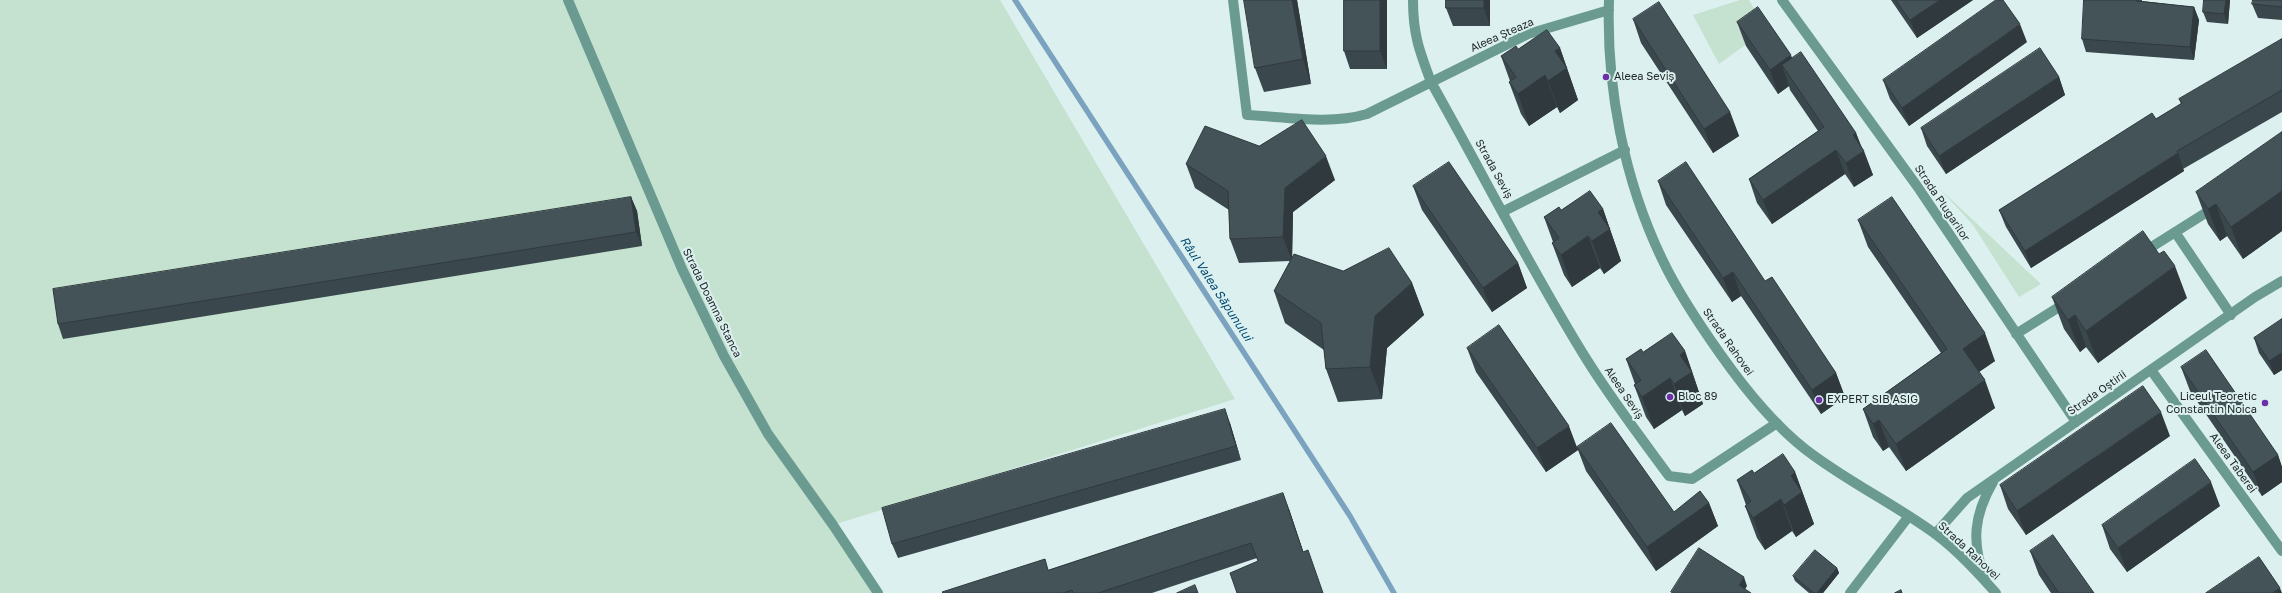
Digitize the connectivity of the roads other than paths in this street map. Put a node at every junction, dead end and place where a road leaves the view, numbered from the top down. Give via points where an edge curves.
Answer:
1 (568, 0) edge
2 (1233, 0) edge
3 (1413, 0) edge
4 (1782, 0) edge
5 (1609, 5) edge
6 (1432, 82) junction
7 (1625, 150) junction
8 (2222, 203) edge
9 (1504, 211) junction
10 (2175, 232) junction
11 (2136, 258) edge
12 (2282, 281) edge
13 (2076, 295) edge
14 (2231, 315) junction
15 (2016, 334) junction
16 (2152, 370) junction
17 (2076, 422) junction
18 (1777, 424) junction
19 (1995, 479) junction
20 (1909, 516) junction
21 (1935, 534) junction
22 (2282, 551) edge
23 (1986, 582) junction
24 (878, 593) edge
25 (1850, 593) edge
26 (1996, 593) edge

1 - 24 street, Strada Doamna Stanca via 682,269 724,356 768,434
2 - 6 street via 1247,115 1352,118 1367,114
3 - 6 street via 1416,45
4 - 15 street, Strada Plugarilor via 1917,186
5 - 6 street, Aleea Șteaza via 1528,34
5 - 7 street, Strada Rahovei via 1613,88
6 - 9 street, Strada Seviș
7 - 9 street, Strada Seviș
7 - 18 street, Strada Rahovei via 1644,217 1682,296 1738,378
8 - 10 street
9 - 18 street, Aleea Seviș via 1549,296 1588,361 1669,476 1692,479
10 - 11 street
10 - 14 street
12 - 14 street, Strada Oștirii
13 - 15 street
14 - 16 street, Strada Oștirii
15 - 17 street, Strada Plugarilor
16 - 17 street, Strada Oștirii
16 - 22 street, Aleea Taberei
17 - 19 street, Strada Oștirii
18 - 20 street, Strada Rahovei via 1830,468
19 - 21 street, Strada Oștirii via 1967,498
19 - 23 street via 1983,500 1976,535 1978,560
20 - 21 street, Strada Rahovei
20 - 25 street
21 - 23 street, Strada Rahovei
23 - 26 street, Strada Rahovei

